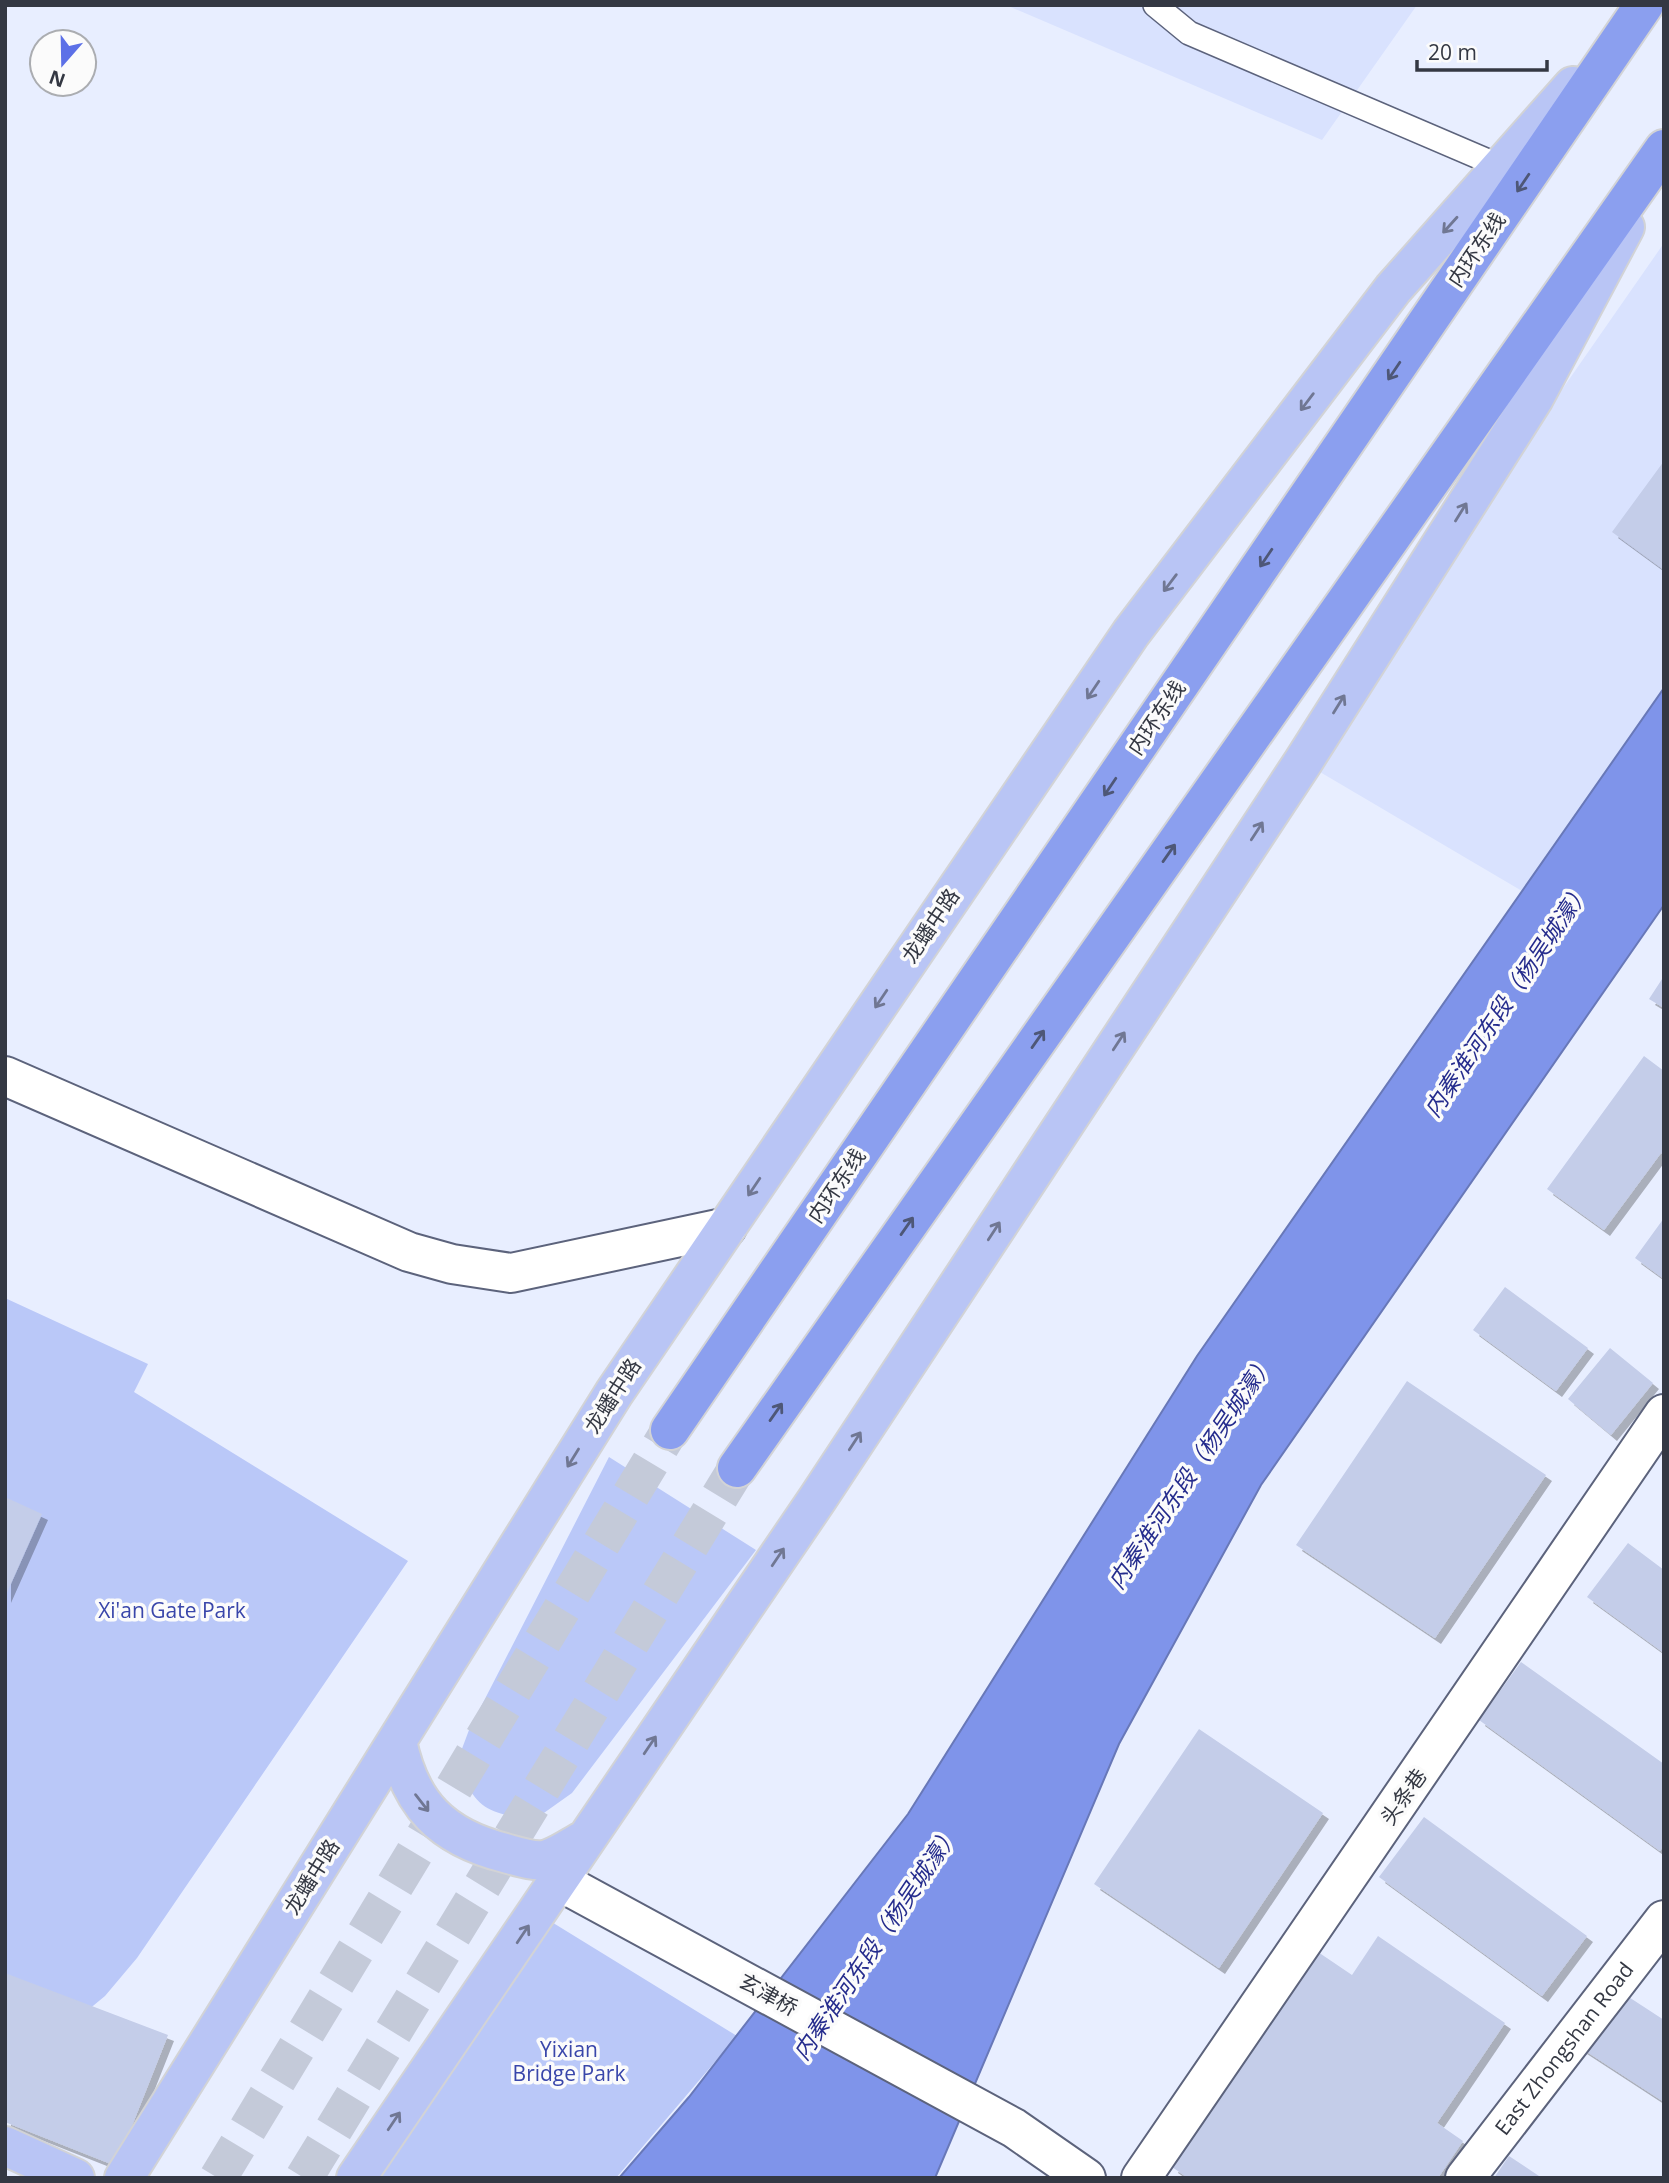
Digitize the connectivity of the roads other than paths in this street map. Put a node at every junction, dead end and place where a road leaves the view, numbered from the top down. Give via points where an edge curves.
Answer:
1 (1155, 5) edge
2 (1643, 7) edge
3 (1664, 152) edge
4 (1502, 167) junction
5 (5, 1076) edge
6 (727, 1227) junction
7 (1664, 1414) edge
8 (670, 1430) tunnel mouth
9 (737, 1468) tunnel mouth
10 (397, 1741) junction
11 (586, 1839) junction
12 (559, 1881) junction
13 (1664, 1920) edge
14 (5, 2146) edge
15 (75, 2178) edge
16 (124, 2178) edge
17 (356, 2178) edge
18 (1086, 2178) edge
19 (1141, 2178) edge
20 (1465, 2178) edge

1 - 4 lane via 1189,33
2 - 4 main road, 龙蟠中路
2 -> 8 highway, 内环东线
9 -> 3 highway
11 -> 3 main road via 825,1487 1303,762 1534,398
4 -> 6 main road, 龙蟠中路 via 1393,289 1131,633
5 - 6 street via 409,1252 452,1264 511,1273
6 -> 10 main road, 龙蟠中路 via 614,1393
7 - 19 street, 头条巷
10 -> 11 main road via 403,1772 418,1801 444,1828 478,1846 546,1860
10 - 16 main road, 龙蟠中路
11 - 12 main road
17 -> 12 main road
12 - 18 street, 玄津桥 via 1014,2128
13 - 20 street, East Zhongshan Road
14 - 15 main road

